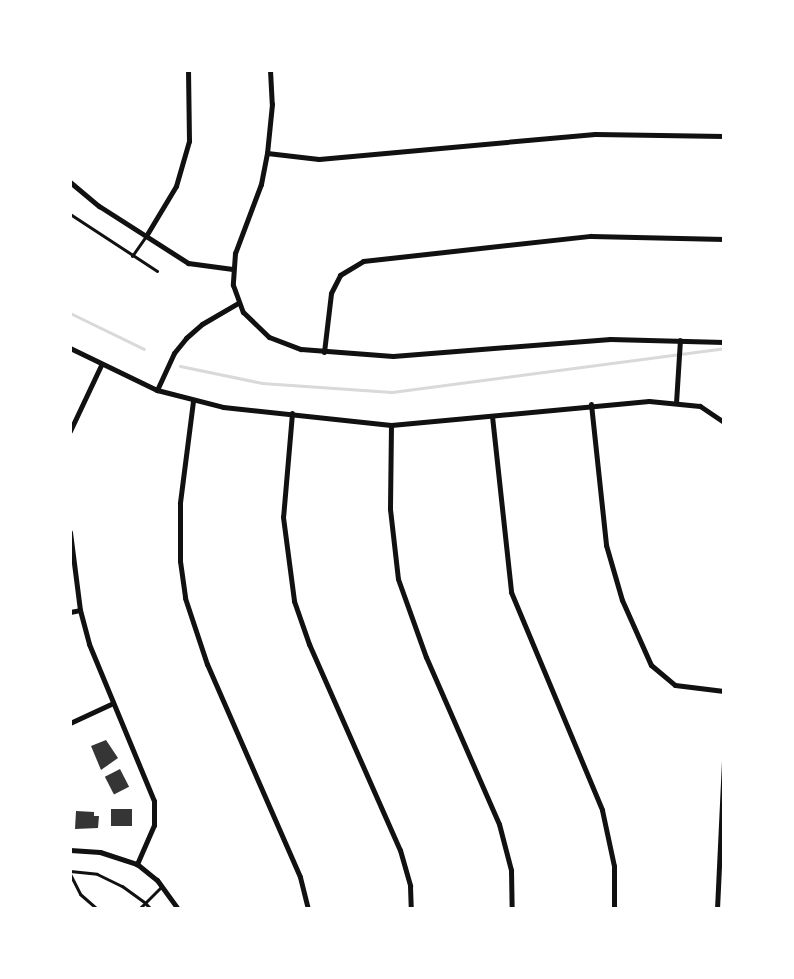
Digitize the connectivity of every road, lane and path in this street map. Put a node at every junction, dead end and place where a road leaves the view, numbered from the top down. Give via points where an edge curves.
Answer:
1 (188, 70) edge
2 (270, 70) edge
3 (724, 136) edge
4 (267, 153) junction
5 (70, 182) edge
6 (70, 214) edge
7 (146, 236) junction
8 (724, 239) edge
9 (132, 256) junction
10 (233, 269) junction
11 (157, 271) dead end
12 (238, 303) junction
13 (680, 340) junction
14 (724, 342) edge
15 (70, 348) edge
16 (324, 352) junction
17 (101, 365) junction
18 (157, 390) junction
19 (193, 401) junction
20 (676, 403) junction
21 (591, 404) junction
22 (292, 413) junction
23 (492, 416) junction
24 (724, 422) edge
25 (391, 425) junction
26 (70, 431) edge
27 (70, 532) edge
28 (80, 610) junction
29 (70, 612) edge
30 (724, 691) edge
31 (113, 703) junction
32 (70, 723) edge
33 (724, 758) edge
34 (70, 850) edge
35 (137, 864) junction
36 (70, 872) edge
37 (162, 886) junction
38 (145, 903) junction
39 (97, 909) edge
40 (139, 909) edge
41 (151, 909) edge
42 (178, 909) edge
43 (308, 909) edge
44 (411, 909) edge
45 (512, 909) edge
46 (614, 909) edge
47 (717, 909) edge

1 - 7 street via 189,141 176,186
2 - 4 street
3 - 4 street via 595,134 319,159
4 - 10 street
5 - 7 street
6 - 9 lane
7 - 9 lane
7 - 10 street via 188,263
8 - 16 street via 591,236 363,261 340,275 331,293
9 - 11 lane
10 - 12 street
12 - 16 street via 269,337
12 - 18 street via 186,338
13 - 14 street
13 - 16 street via 594,340 421,356
13 - 20 street
15 - 17 street
17 - 18 street
17 - 26 street
18 - 19 street
19 - 22 street
19 - 43 street via 179,518 185,598 207,664 300,877
20 - 21 street
20 - 24 street via 700,406
21 - 23 street
21 - 30 street via 606,545 617,587 651,665 662,677 687,688
22 - 25 street
22 - 44 street via 283,517 294,601 400,850
23 - 25 street
23 - 46 street via 511,592 602,810 614,866
25 - 45 street via 390,509 398,579 429,666 499,824 511,870
27 - 28 street
28 - 29 street
28 - 31 street
31 - 32 street
31 - 35 street via 154,801 154,825
33 - 47 street
34 - 35 street via 100,852
35 - 37 street
36 - 38 lane via 97,874
36 - 39 lane via 80,894
37 - 38 lane
37 - 42 street
38 - 40 lane
38 - 41 lane

